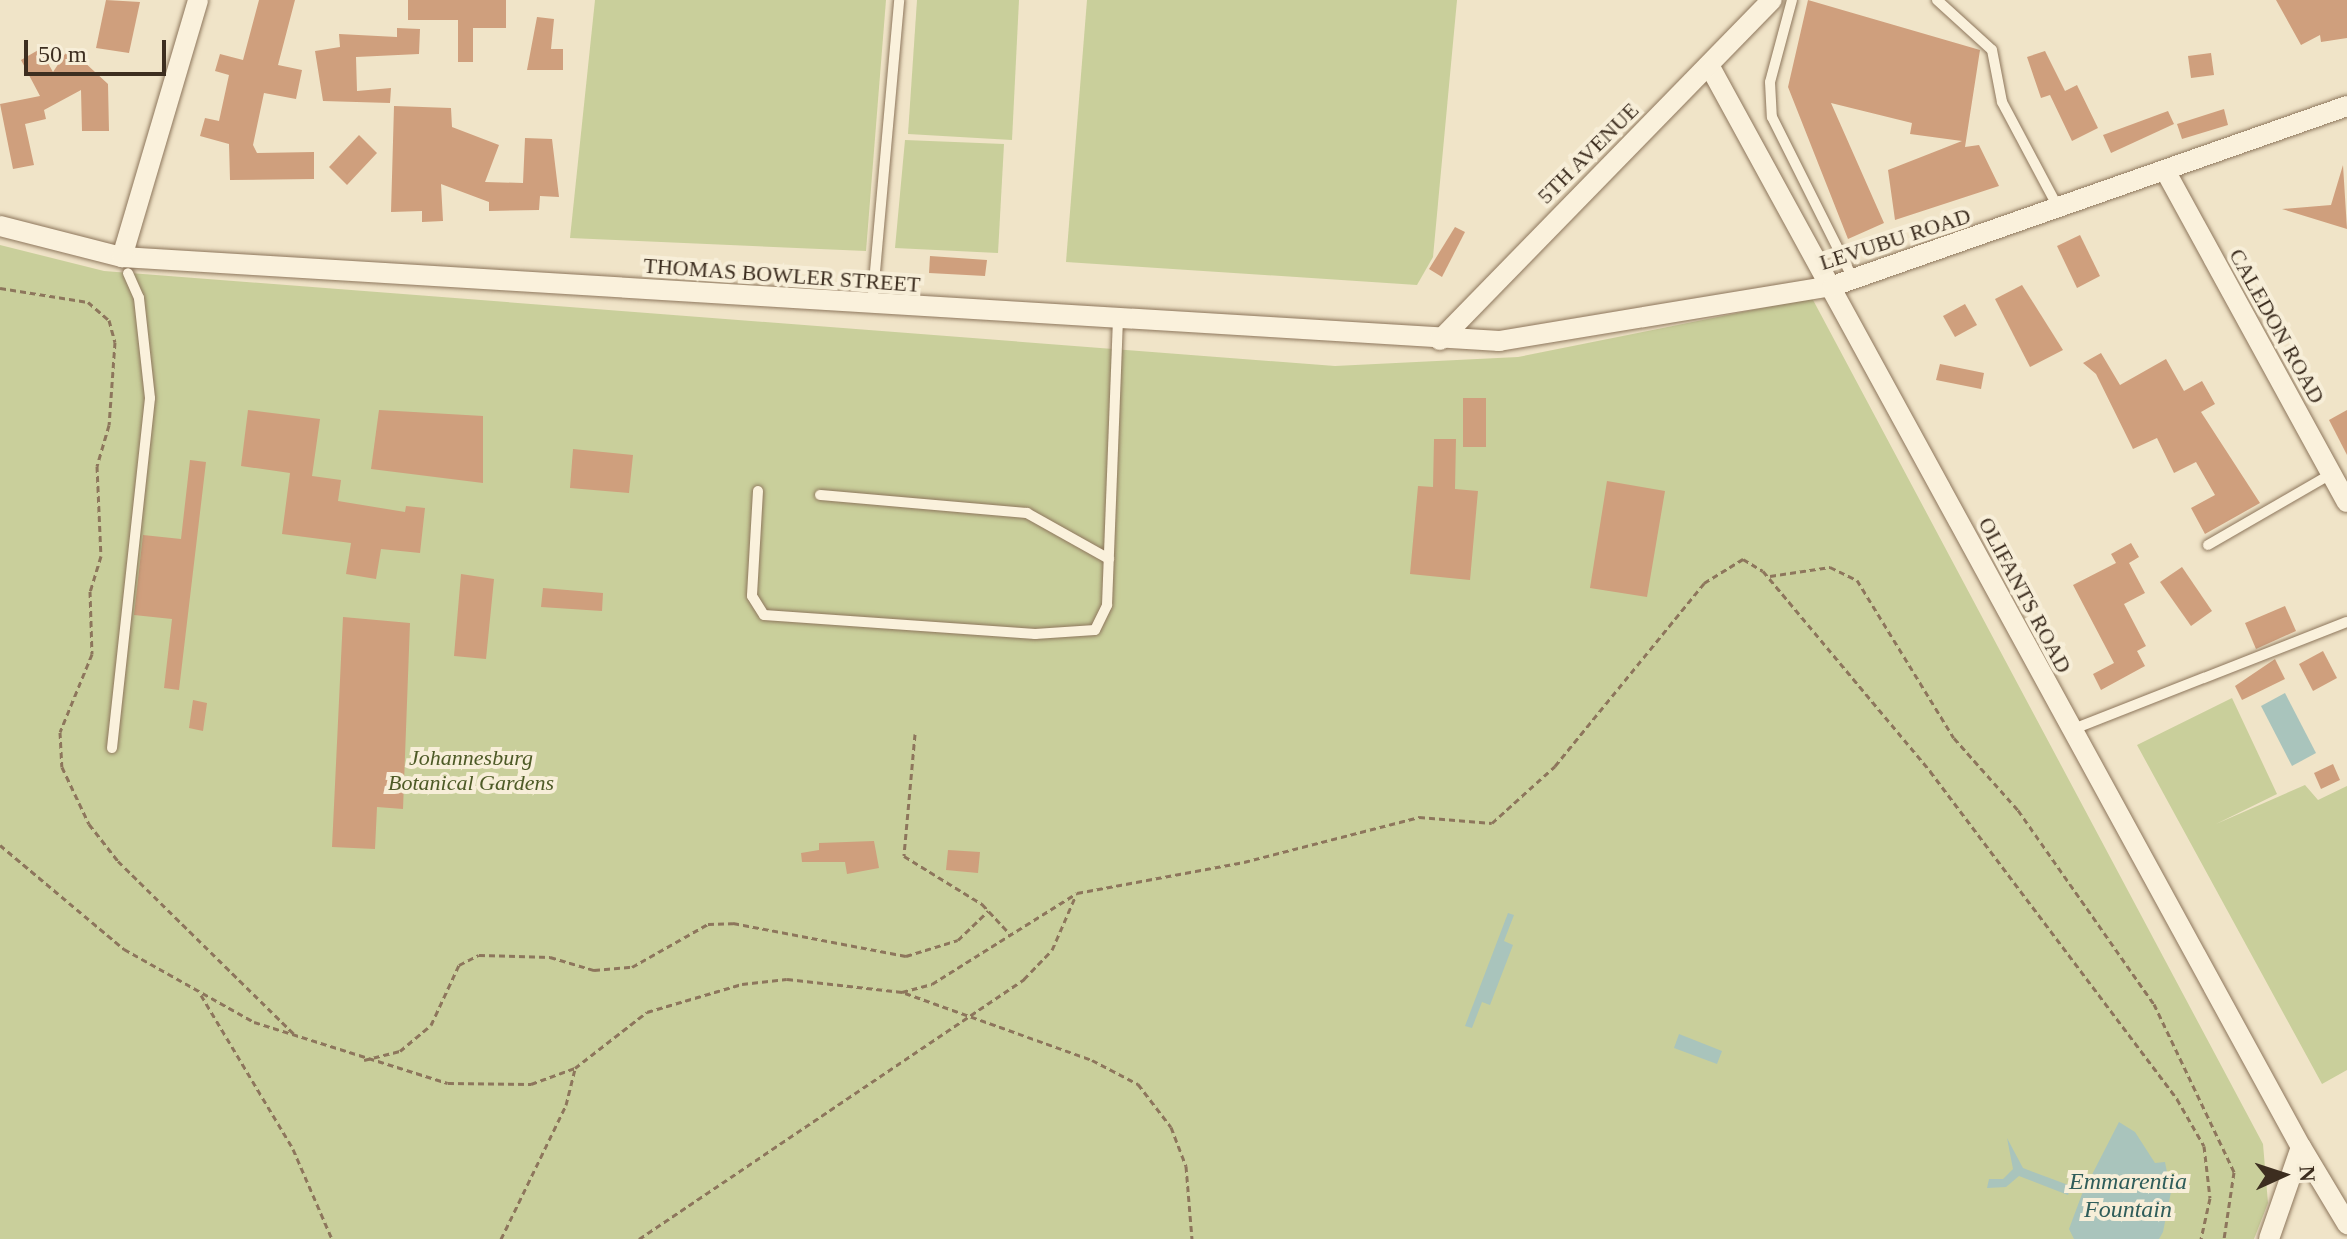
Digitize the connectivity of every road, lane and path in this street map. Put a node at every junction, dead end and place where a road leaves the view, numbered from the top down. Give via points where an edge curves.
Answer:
1 (198, 0) edge
2 (899, 0) edge
3 (1772, 0) edge
4 (1792, 0) edge
5 (1937, 0) edge
6 (1709, 65) junction
7 (2347, 106) edge
8 (2166, 172) junction
9 (2060, 209) junction
10 (0, 226) edge
11 (125, 265) junction
12 (1853, 279) junction
13 (1833, 286) junction
14 (872, 305) junction
15 (1118, 320) junction
16 (1440, 340) junction
17 (2331, 474) junction
18 (758, 491) dead end
19 (820, 495) dead end
20 (2347, 502) edge
21 (2208, 545) dead end
22 (1109, 559) junction
23 (1768, 576) junction
24 (2347, 622) edge
25 (2071, 730) junction
26 (915, 734) dead end
27 (112, 748) dead end
28 (0, 845) edge
29 (1077, 893) junction
30 (988, 911) junction
31 (1010, 934) junction
32 (902, 992) junction
33 (201, 995) junction
34 (969, 1018) junction
35 (363, 1060) junction
36 (575, 1068) junction
37 (2301, 1147) junction
38 (2347, 1224) edge
39 (332, 1239) edge
40 (501, 1239) edge
41 (639, 1239) edge
42 (1192, 1239) edge
43 (2201, 1239) edge
44 (2224, 1239) edge
45 (2269, 1239) edge

1 - 11 street
2 - 14 lane
3 - 6 street, 5TH AVENUE
4 - 12 lane via 1770,82 1772,117
5 - 9 lane via 1992,50 2002,102
6 - 13 street, OLIFANTS ROAD
6 - 16 street, 5TH AVENUE
7 - 8 street, LEVUBU ROAD
8 - 9 street, LEVUBU ROAD
8 - 17 street, CALEDON ROAD
9 - 12 street, LEVUBU ROAD
10 - 11 street, THOMAS BOWLER STREET
11 - 14 street, THOMAS BOWLER STREET
11 - 27 lane via 139,298 150,398
12 - 13 street, LEVUBU ROAD
13 - 16 street, LEVUBU ROAD via 1550,336
13 - 25 street, OLIFANTS ROAD
14 - 15 street, THOMAS BOWLER STREET
15 - 16 street, THOMAS BOWLER STREET
15 - 22 lane
17 - 20 street, CALEDON ROAD
17 - 21 lane
18 - 22 lane via 752,596 757,610 773,618 1035,634 1095,630 1105,621
19 - 22 lane via 1027,513
23 - 29 path via 1743,559 1704,583 1565,754 1492,823 1419,817 1244,862
23 - 43 path via 2007,867 2177,1099 2204,1146 2210,1198
23 - 44 path via 1830,567 1857,580 1954,738 2018,810 2154,1004 2234,1172
24 - 25 lane
25 - 37 street, OLIFANTS ROAD
26 - 30 path via 904,856
28 - 33 path via 124,949
29 - 31 path
29 - 34 path via 1052,950
30 - 31 path
30 - 35 path via 958,940 906,956 733,923 708,924 632,967 594,970 550,957 479,955 459,965 431,1025 400,1051
31 - 32 path via 932,984
32 - 34 path
32 - 36 path via 787,979 742,984 647,1012
33 - 35 path
33 - 39 path via 293,1149
34 - 41 path
34 - 42 path via 1092,1060 1138,1084 1171,1127 1186,1166
35 - 36 path via 448,1083 531,1084
36 - 40 path via 566,1105
37 - 38 street, OLIFANTS ROAD
37 - 45 street

